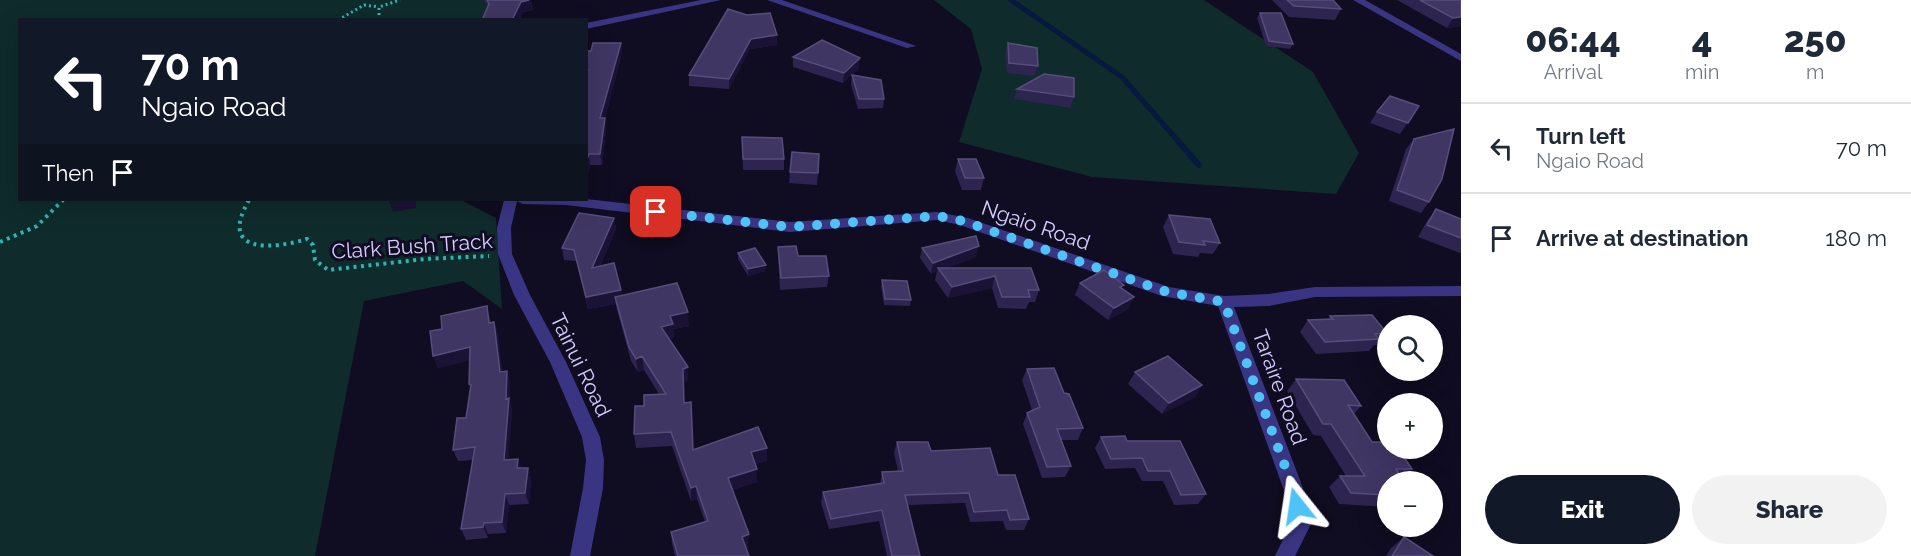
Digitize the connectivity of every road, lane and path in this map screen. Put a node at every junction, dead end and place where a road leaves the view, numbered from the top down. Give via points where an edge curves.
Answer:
1 (400, 0) edge
2 (716, 0) edge
3 (772, 0) edge
4 (1358, 0) edge
5 (379, 7) junction
6 (341, 18) edge
7 (379, 18) edge
8 (588, 26) edge
9 (911, 46) dead end
10 (1461, 58) edge
11 (62, 201) edge
12 (248, 201) edge
13 (510, 201) edge
14 (566, 201) edge
15 (0, 242) edge
16 (505, 254) junction
17 (1461, 291) edge
18 (1224, 302) junction
19 (580, 556) edge
20 (1285, 556) edge

1 - 5 path
2 - 8 street
3 - 9 street
4 - 10 street
5 - 6 path via 364,5
5 - 7 path
11 - 15 path via 37,226
12 - 16 path, Clark Bush Track via 241,230 245,240 266,248 307,239 313,245 312,257 318,267 328,270
13 - 16 street, Tainui Road via 504,228
14 - 18 street, Ngaio Road via 790,227 937,216 963,221 1167,292
16 - 19 street, Tainui Road via 591,437 595,460 593,488
17 - 18 street, Ngaio Road via 1336,291
18 - 20 street, Taraire Road via 1293,488 1301,524

